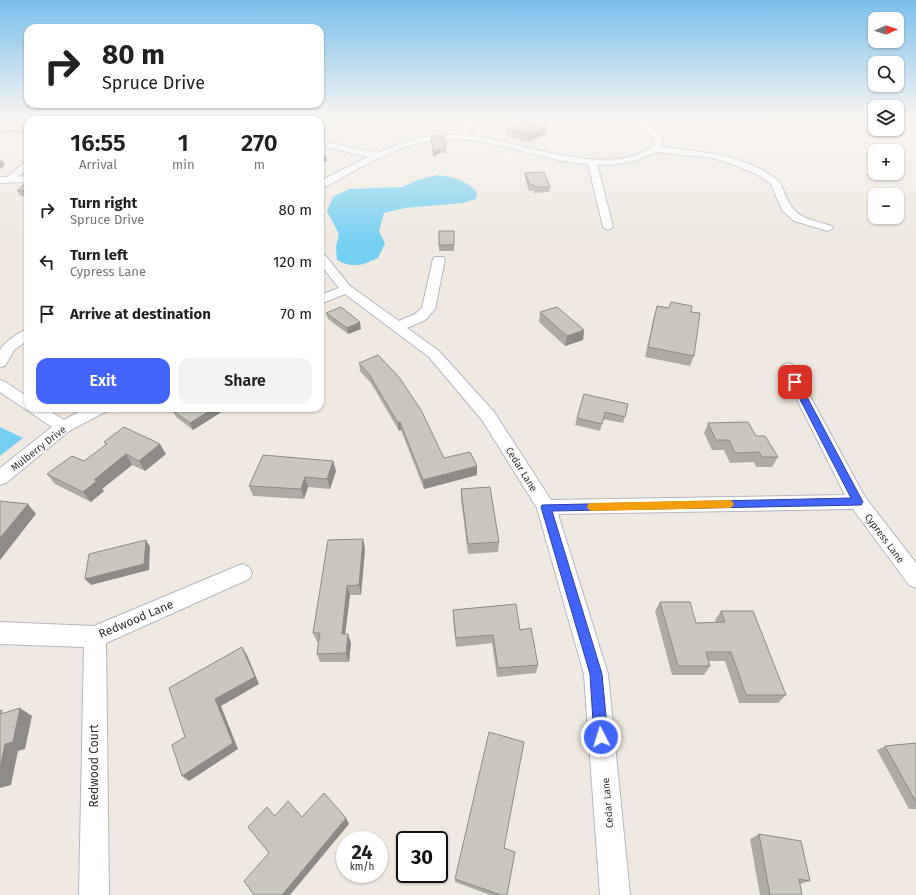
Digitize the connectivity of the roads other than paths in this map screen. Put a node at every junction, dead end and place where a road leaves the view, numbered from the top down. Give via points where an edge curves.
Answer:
1 (371, 159) edge
2 (564, 159) edge
3 (634, 159) edge
4 (723, 159) edge
5 (592, 161) junction
6 (24, 167) edge
7 (10, 179) junction
8 (24, 179) edge
9 (0, 180) edge
10 (324, 183) edge
11 (608, 226) dead end
12 (828, 228) dead end
13 (439, 259) dead end
14 (324, 261) edge
15 (346, 289) junction
16 (324, 298) edge
17 (397, 327) junction
18 (24, 336) edge
19 (0, 363) edge
20 (788, 368) dead end
21 (0, 385) edge
22 (24, 401) edge
23 (40, 412) edge
24 (91, 412) edge
25 (63, 427) junction
26 (0, 478) edge
27 (858, 502) junction
28 (546, 507) junction
29 (242, 573) dead end
30 (916, 579) edge
31 (0, 633) edge
32 (94, 637) junction
33 (94, 895) edge
34 (615, 895) edge

1 - 10 street
2 - 5 street
3 - 5 street
4 - 12 street via 759,172 775,183 787,210 798,219
5 - 11 street
6 - 7 street
7 - 8 street
7 - 9 street
13 - 17 street via 428,309 420,317
14 - 15 street, Cedar Lane
15 - 16 street
15 - 17 street, Cedar Lane
17 - 28 street, Cedar Lane via 434,354 488,416
18 - 19 street via 8,348
20 - 27 street, Cypress Lane
21 - 22 street
23 - 25 street
24 - 25 street, Mulberry Drive
25 - 26 street, Mulberry Drive
27 - 28 street
27 - 30 street, Cypress Lane
28 - 34 street, Cedar Lane via 596,674
29 - 32 street, Redwood Lane
31 - 32 street, Redwood Lane
32 - 33 street, Redwood Court

